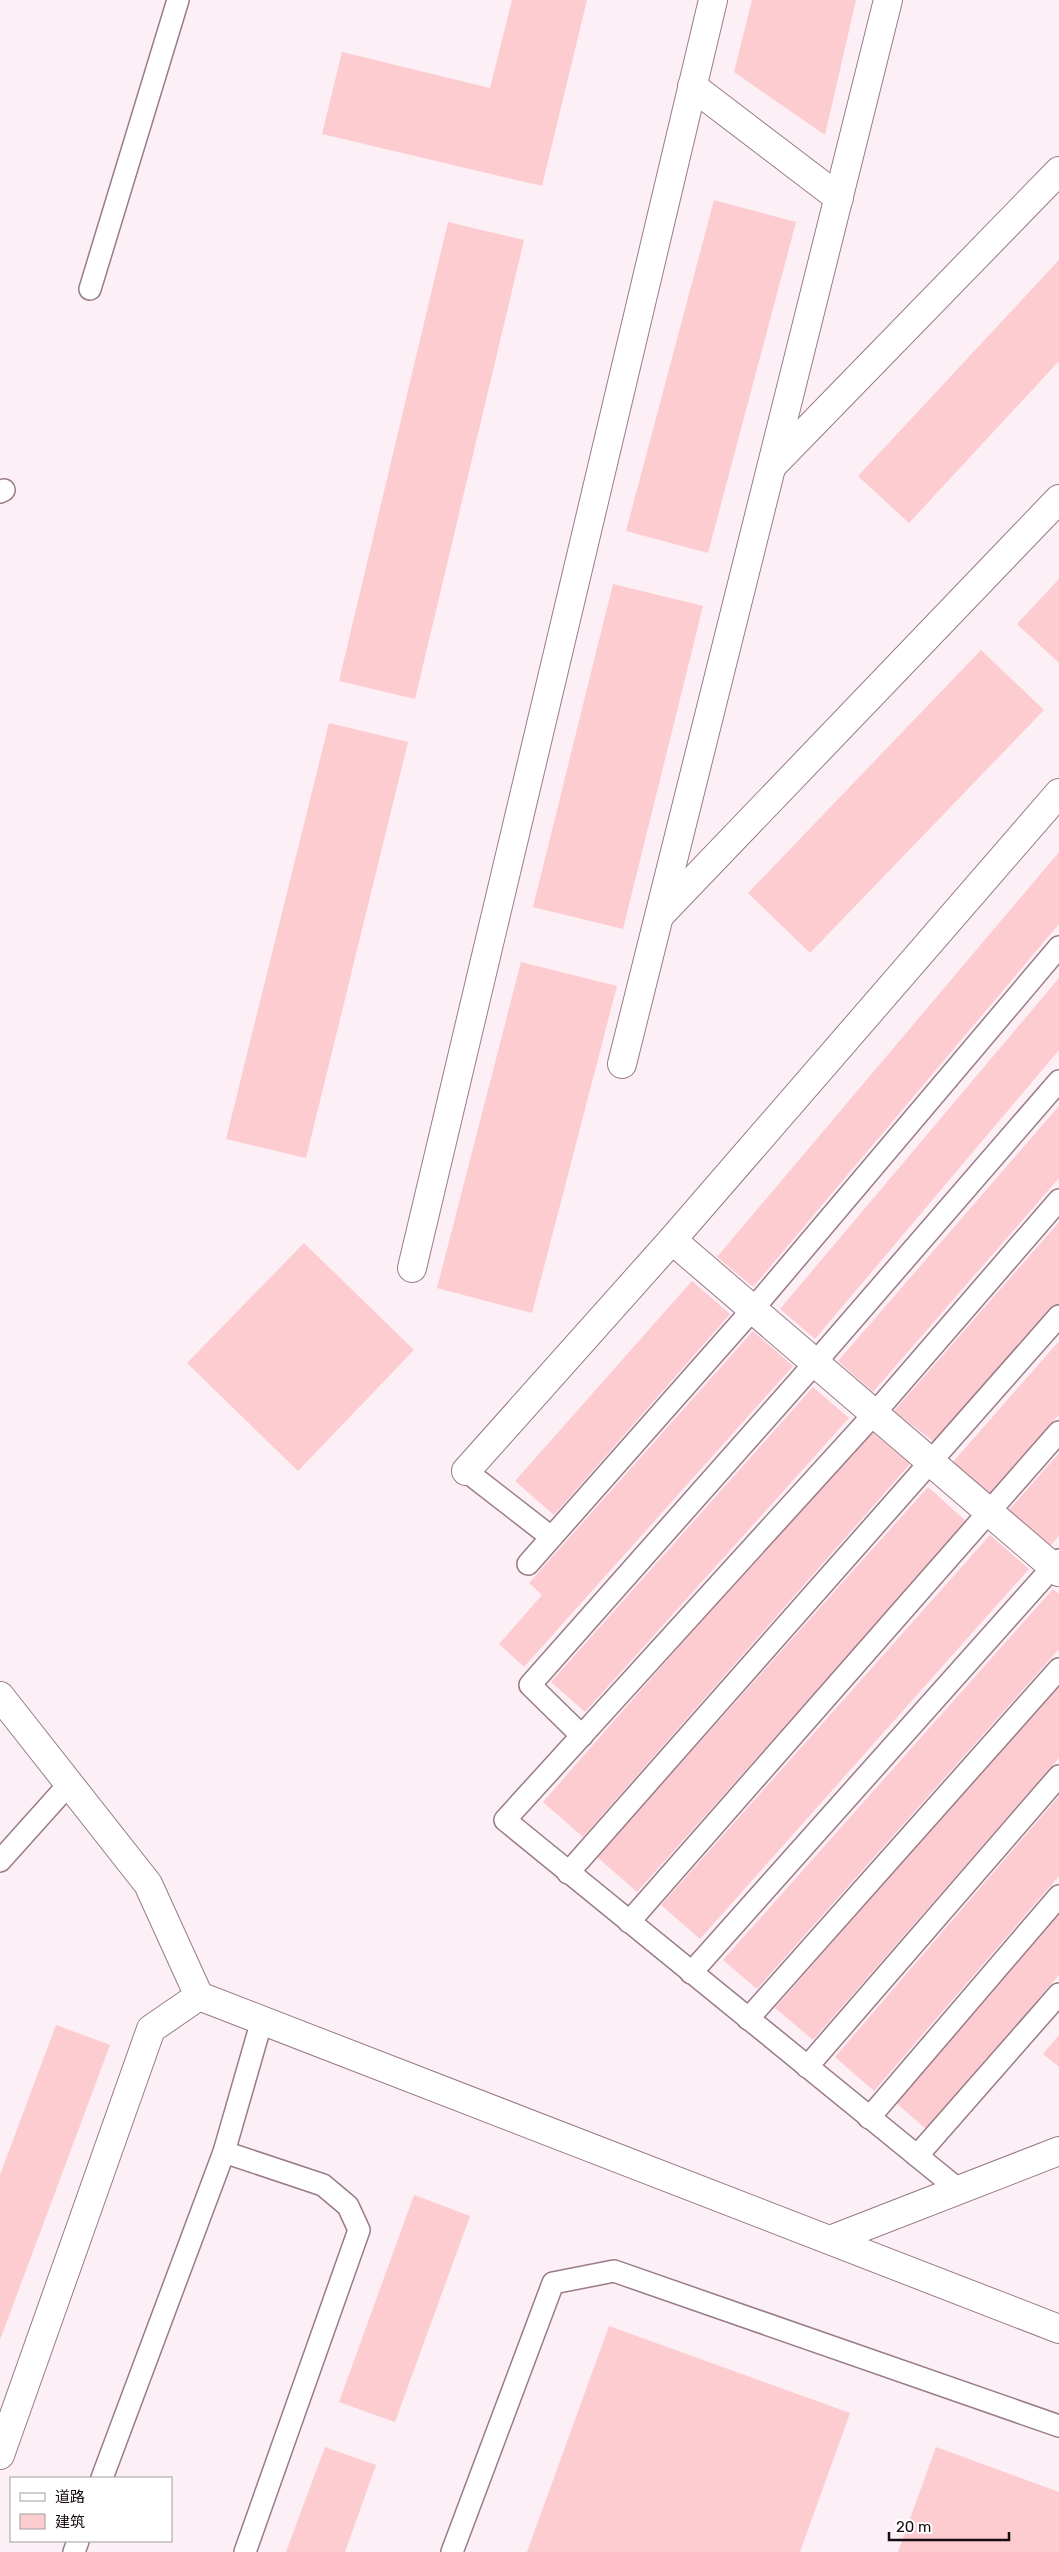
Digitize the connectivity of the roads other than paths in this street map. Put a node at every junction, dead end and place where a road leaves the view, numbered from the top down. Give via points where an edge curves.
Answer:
1 (178, 0) edge
2 (713, 0) edge
3 (888, 0) edge
4 (692, 86) junction
5 (1059, 171) edge
6 (839, 198) junction
7 (90, 289) dead end
8 (772, 467) junction
9 (1059, 499) edge
10 (1059, 793) edge
11 (659, 916) junction
12 (1059, 947) edge
13 (622, 1064) dead end
14 (1059, 1081) edge
15 (1059, 1200) edge
16 (672, 1240) junction
17 (412, 1268) dead end
18 (753, 1309) junction
19 (1059, 1316) edge
20 (815, 1363) junction
21 (874, 1414) junction
22 (1059, 1432) edge
23 (931, 1462) junction
24 (466, 1471) joint
25 (988, 1512) junction
26 (551, 1537) junction
27 (528, 1564) dead end
28 (1057, 1567) edge
29 (1059, 1669) edge
30 (0, 1696) edge
31 (582, 1736) junction
32 (1059, 1776) edge
33 (69, 1784) junction
34 (0, 1861) edge
35 (568, 1873) junction
36 (1059, 1896) edge
37 (629, 1922) junction
38 (691, 1973) junction
39 (1059, 1994) edge
40 (199, 1996) junction
41 (748, 2019) junction
42 (262, 2020) junction
43 (807, 2067) junction
44 (869, 2118) junction
45 (1059, 2151) edge
46 (224, 2152) junction
47 (917, 2156) junction
48 (959, 2190) junction
49 (830, 2240) junction
50 (1059, 2329) edge
51 (1059, 2426) edge
52 (0, 2455) edge
53 (102, 2477) edge
54 (245, 2552) edge
55 (452, 2552) edge

1 - 7 lane
2 - 4 street
3 - 6 street
4 - 6 street
4 - 17 street
5 - 8 street
6 - 8 street
8 - 11 street
9 - 11 street
10 - 16 street
11 - 13 street
12 - 18 lane
14 - 20 lane
15 - 21 lane
16 - 18 street
16 - 24 street
18 - 20 street
18 - 26 lane
19 - 23 lane
20 - 21 street
20 - 31 lane via 530,1685
21 - 23 street
21 - 31 lane
22 - 25 lane
23 - 25 street
23 - 35 lane
24 - 26 lane
25 - 28 street
25 - 37 lane
26 - 27 lane
28 - 38 lane
29 - 41 lane
30 - 33 street
31 - 35 lane via 505,1820
32 - 43 lane
33 - 34 lane
33 - 40 street via 148,1884
35 - 37 lane
36 - 44 lane
37 - 38 lane
38 - 41 lane
39 - 47 lane
40 - 42 street
40 - 52 street via 151,2029
41 - 43 lane
42 - 46 lane
42 - 49 street
43 - 44 lane
44 - 47 lane
45 - 48 street
46 - 53 lane
46 - 54 lane via 323,2185 348,2206 359,2230
47 - 48 lane
48 - 49 street
49 - 50 street
51 - 55 lane via 614,2271 553,2283

